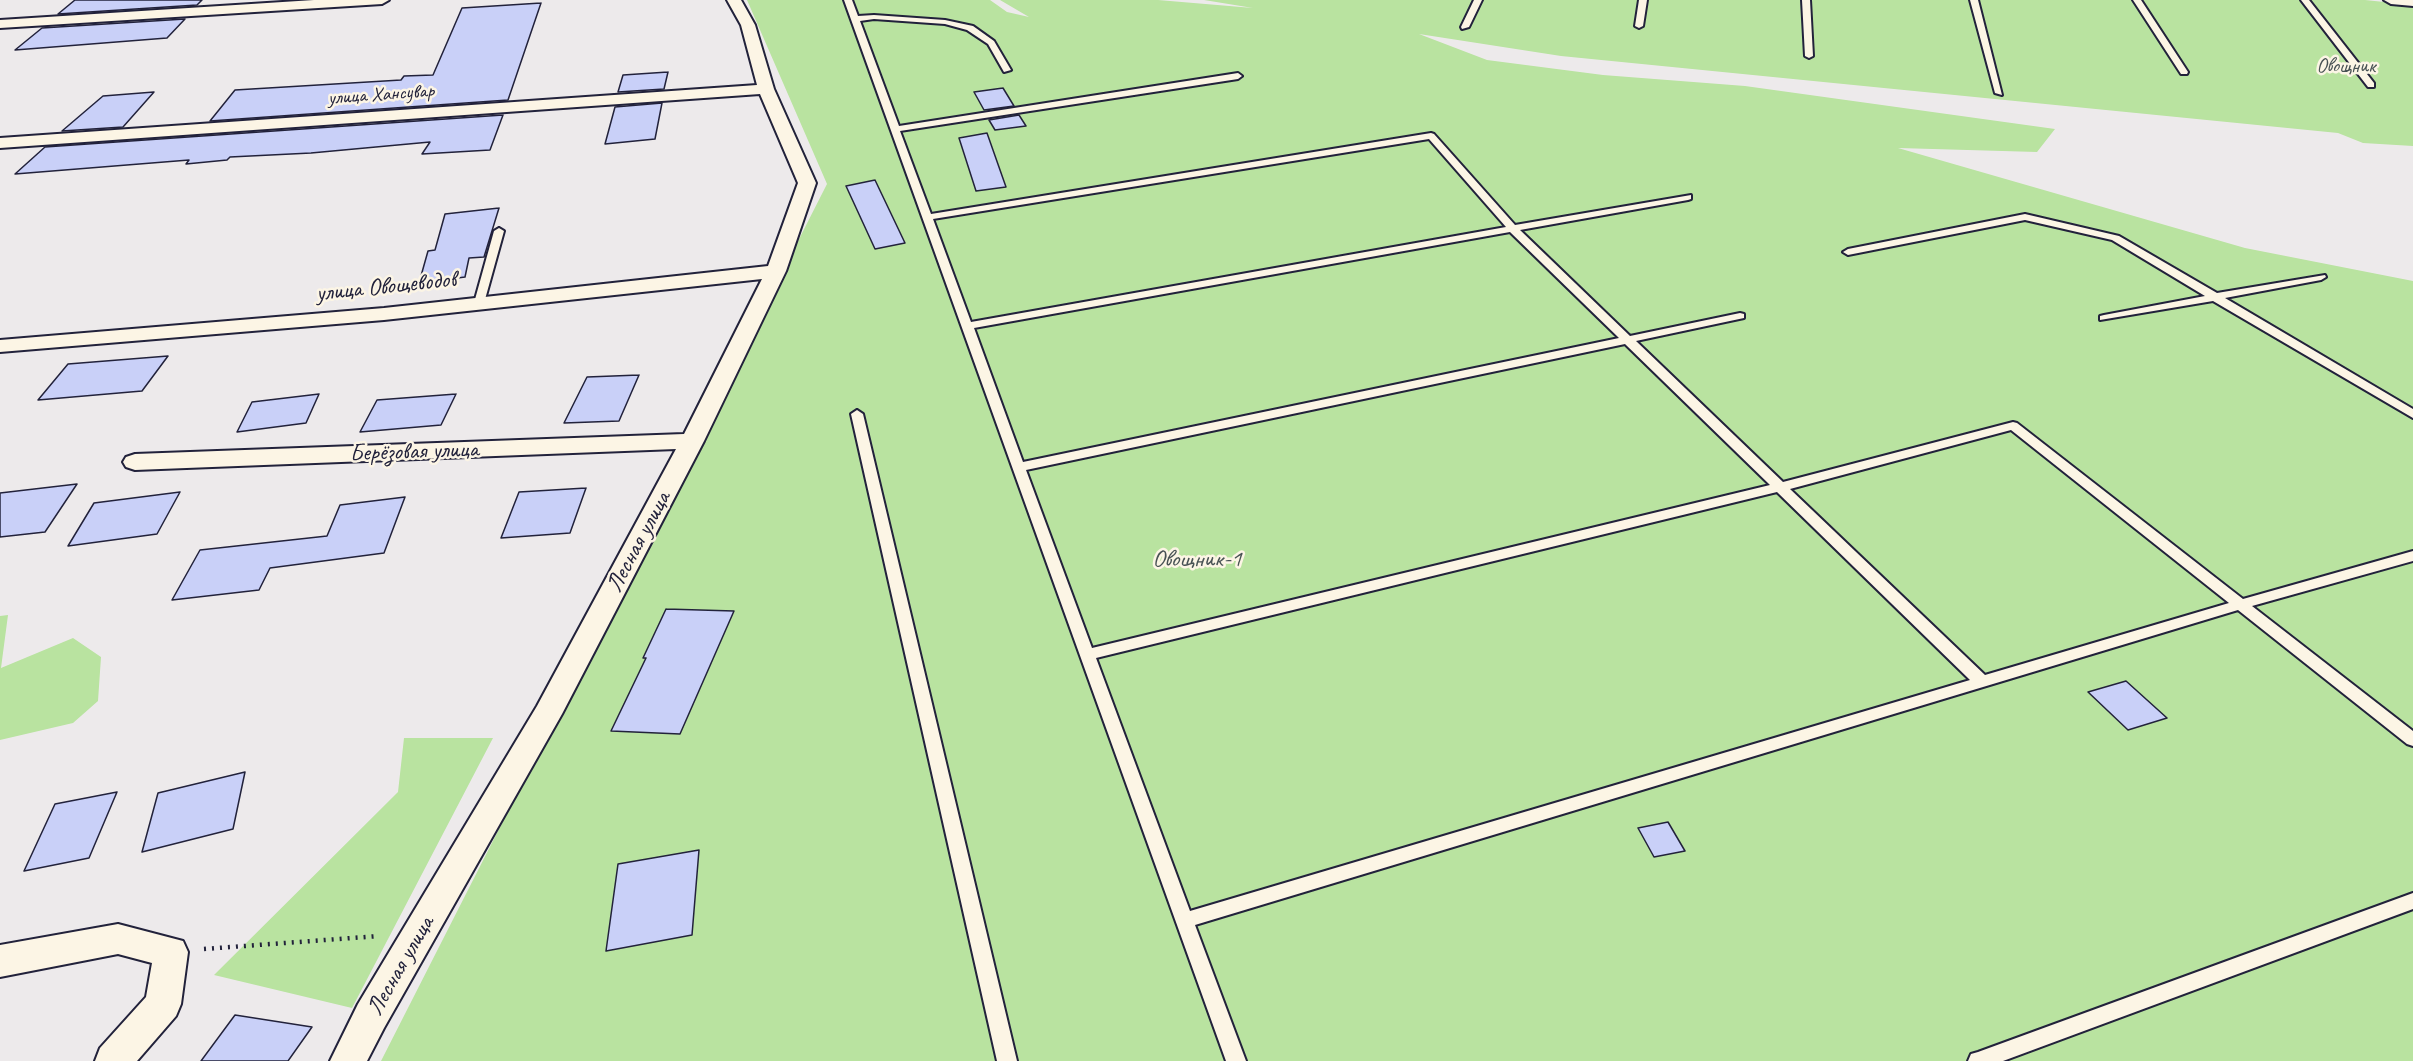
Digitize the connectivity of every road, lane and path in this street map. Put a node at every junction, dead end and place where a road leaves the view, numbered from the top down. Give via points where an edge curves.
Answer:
1 (382, 0) edge
2 (734, 0) edge
3 (848, 0) edge
4 (1478, 0) edge
5 (1643, 0) edge
6 (1806, 0) edge
7 (1974, 0) edge
8 (2137, 0) edge
9 (2305, 0) edge
10 (2391, 0) edge
11 (2413, 2) edge
12 (855, 19) junction
13 (0, 24) edge
14 (1639, 26) dead end
15 (1466, 27) dead end
16 (1809, 56) dead end
17 (1007, 70) dead end
18 (2184, 72) dead end
19 (1238, 76) dead end
20 (2371, 84) dead end
21 (766, 89) junction
22 (2000, 93) dead end
23 (896, 129) junction
24 (0, 143) edge
25 (1688, 197) dead end
26 (929, 218) junction
27 (1513, 229) junction
28 (499, 231) dead end
29 (1848, 252) dead end
30 (776, 271) junction
31 (2320, 277) dead end
32 (2215, 297) junction
33 (479, 303) junction
34 (1740, 316) dead end
35 (2104, 318) dead end
36 (968, 326) junction
37 (1628, 340) junction
38 (0, 346) edge
39 (857, 414) dead end
40 (2413, 414) edge
41 (692, 441) junction
42 (135, 462) dead end
43 (1020, 467) junction
44 (1781, 487) junction
45 (2413, 556) edge
46 (2239, 605) junction
47 (1088, 654) junction
48 (1982, 682) junction
49 (2413, 740) edge
50 (2413, 901) edge
51 (1185, 920) junction
52 (420, 933) junction
53 (171, 952) junction
54 (0, 961) edge
55 (113, 1061) edge
56 (348, 1061) edge
57 (1007, 1061) edge
58 (1236, 1061) edge
59 (1978, 1061) edge

1 - 13 street
2 - 21 street, Лесная улица via 748,25
3 - 12 lane
4 - 15 lane
5 - 14 lane
6 - 16 lane
7 - 22 lane
8 - 18 lane
9 - 20 lane
10 - 11 street
12 - 17 lane via 945,22 969,28 991,43
12 - 23 lane
19 - 23 lane
21 - 24 street, улица Хансувар
21 - 30 street, Лесная улица via 807,183
23 - 26 lane
25 - 27 lane
26 - 27 lane via 1431,136
26 - 36 lane
27 - 36 lane
27 - 37 lane
28 - 33 lane
29 - 32 lane via 2025,217 2115,238
30 - 33 street, улица Овощеводов
30 - 41 street, Лесная улица
31 - 32 lane
32 - 35 lane
32 - 40 lane
33 - 38 street, улица Овощеводов
34 - 37 lane
36 - 43 lane
37 - 43 lane
37 - 44 lane
39 - 57 lane
41 - 42 street, Берёзовая улица
41 - 52 street, Лесная улица via 547,714
43 - 47 lane
44 - 46 lane via 2013,426
44 - 47 lane
44 - 48 lane
45 - 46 lane
46 - 48 lane
46 - 49 lane
47 - 51 lane
48 - 51 lane
50 - 59 lane
51 - 58 lane
52 - 53 path
52 - 56 street, Лесная улица
53 - 54 street via 118,939
53 - 55 street via 163,1004

